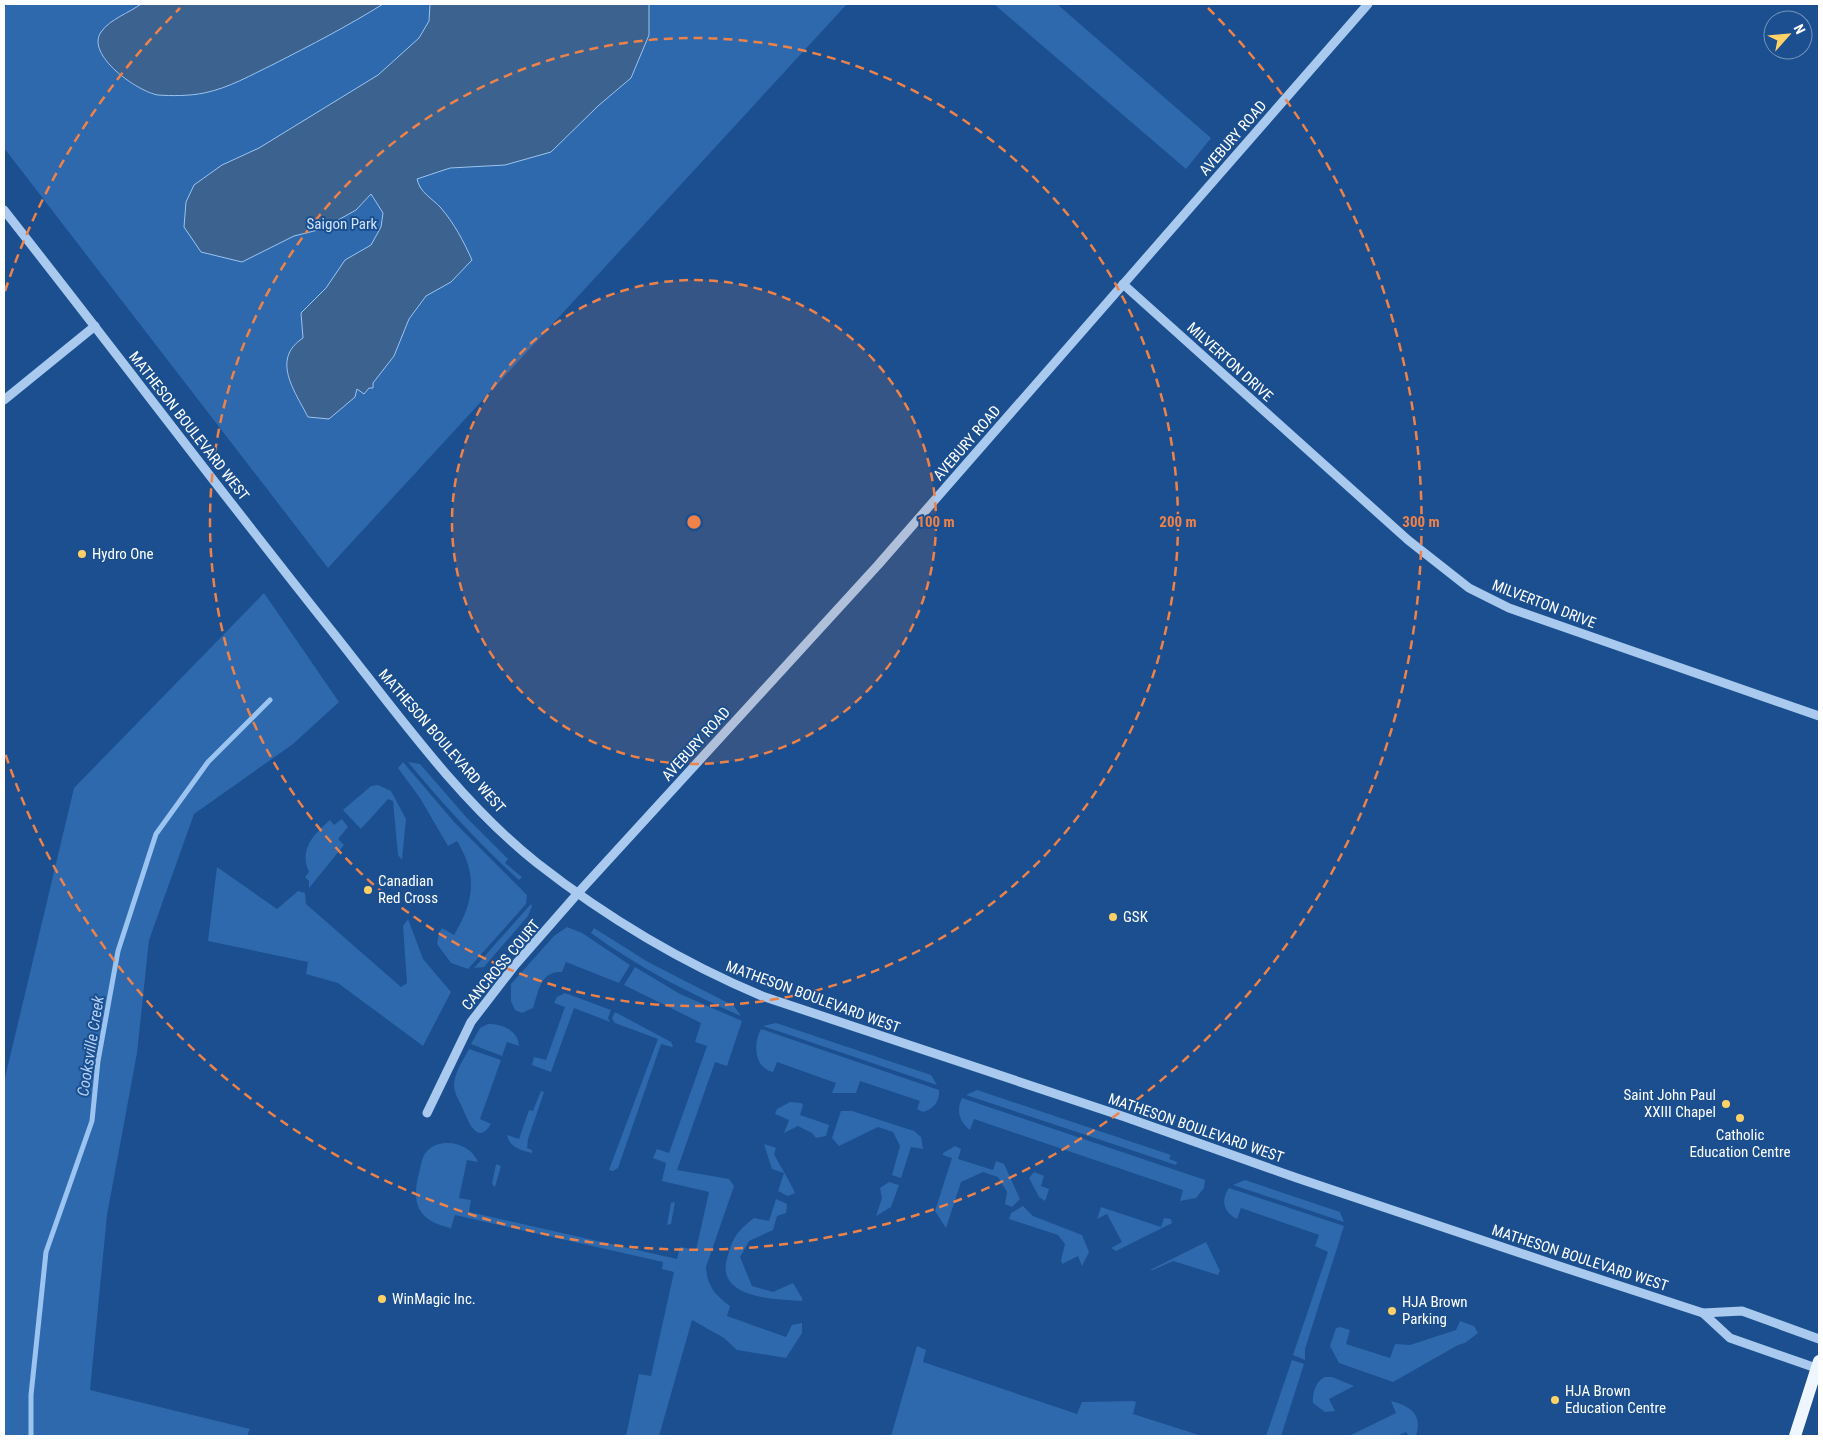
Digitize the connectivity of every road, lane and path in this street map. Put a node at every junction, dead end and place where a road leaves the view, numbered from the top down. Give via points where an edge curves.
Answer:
1 (1368, 4) edge
2 (4, 210) edge
3 (1123, 284) junction
4 (95, 326) junction
5 (4, 400) edge
6 (1819, 716) edge
7 (578, 893) junction
8 (427, 1113) dead end
9 (1703, 1313) junction
10 (1819, 1339) edge
11 (1818, 1366) edge
12 (1794, 1436) edge

1 - 3 street, AVEBURY ROAD
2 - 4 street, MATHESON BOULEVARD WEST
3 - 6 street, MILVERTON DRIVE via 1376,513 1469,588 1509,608
3 - 7 street, AVEBURY ROAD via 878,565
4 - 5 street
4 - 7 street, MATHESON BOULEVARD WEST via 278,563 462,790 536,862
7 - 8 street, CANCROSS COURT via 471,1022
7 - 9 street, MATHESON BOULEVARD WEST via 663,948 762,996
9 - 10 street, MATHESON BOULEVARD WEST via 1742,1311
9 - 11 street, MATHESON BOULEVARD WEST via 1730,1338
11 - 12 main road

